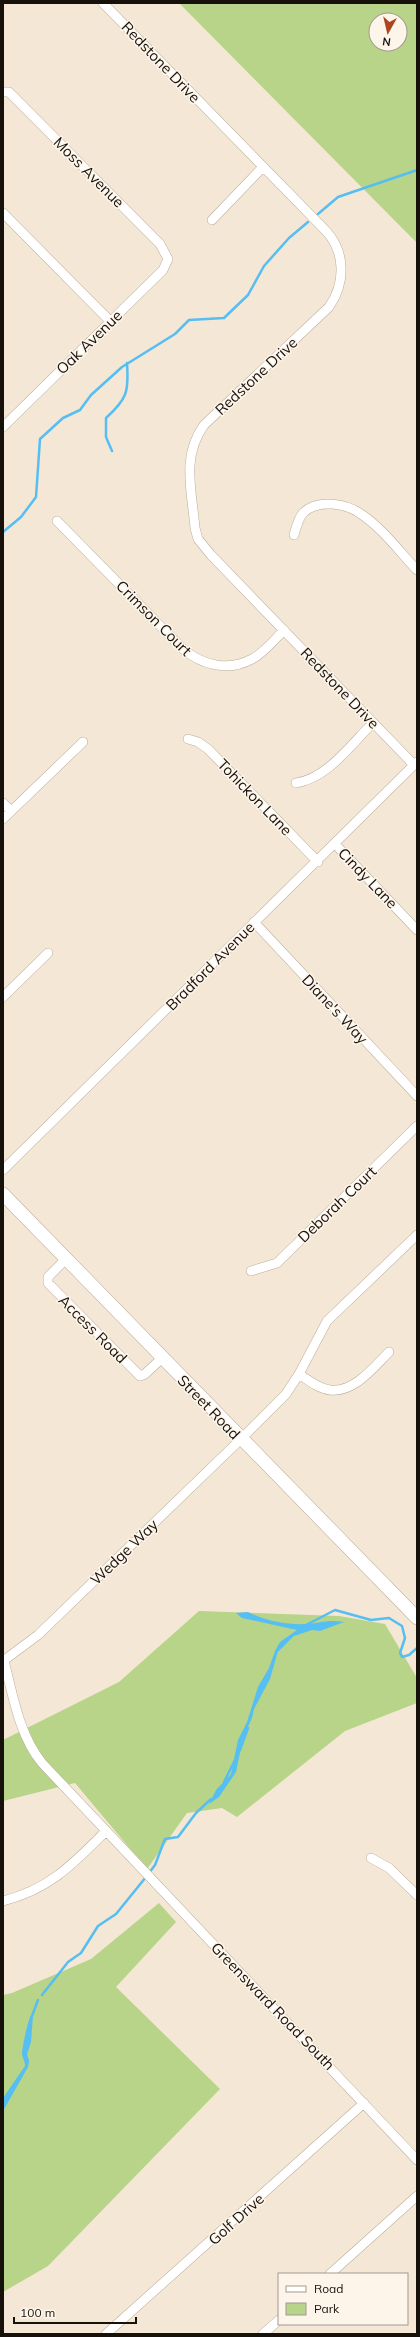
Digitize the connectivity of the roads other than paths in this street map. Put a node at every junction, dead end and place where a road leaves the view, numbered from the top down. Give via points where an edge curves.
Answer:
1 (103, 3) edge
2 (6, 92) edge
3 (263, 167) junction
4 (3, 213) edge
5 (212, 220) dead end
6 (166, 253) joint
7 (110, 321) junction
8 (3, 426) edge
9 (57, 521) dead end
10 (294, 535) dead end
11 (417, 570) edge
12 (284, 630) junction
13 (373, 723) junction
14 (188, 739) dead end
15 (83, 742) dead end
16 (416, 764) edge
17 (296, 783) dead end
18 (3, 803) edge
19 (11, 811) junction
20 (3, 819) edge
21 (335, 844) junction
22 (318, 862) junction
23 (254, 922) junction
24 (417, 930) edge
25 (48, 953) dead end
26 (3, 997) edge
27 (417, 1096) edge
28 (417, 1126) edge
29 (3, 1170) edge
30 (3, 1194) edge
31 (417, 1235) edge
32 (66, 1259) junction
33 (251, 1272) dead end
34 (389, 1352) dead end
35 (162, 1358) junction
36 (300, 1374) junction
37 (241, 1439) junction
38 (417, 1618) edge
39 (3, 1661) edge
40 (106, 1831) junction
41 (371, 1858) dead end
42 (417, 1896) edge
43 (3, 1901) edge
44 (364, 2102) junction
45 (417, 2160) edge
46 (417, 2196) edge
47 (331, 2273) edge
48 (278, 2321) edge
49 (106, 2334) edge
50 (263, 2334) edge

1 - 3 street, Redstone Drive
2 - 6 street, Moss Avenue via 160,244
3 - 5 street
3 - 12 street, Redstone Drive via 331,236 340,256 340,284 329,307 204,426 195,437 189,458 198,539
4 - 7 street
6 - 7 street, Oak Avenue via 168,259 163,270
7 - 8 street, Oak Avenue
9 - 12 street, Crimson Court via 183,649 197,660 227,666 243,663 259,655
10 - 11 street via 303,513 326,504 340,505 360,513
12 - 13 street, Redstone Drive
13 - 16 street, Redstone Drive
13 - 17 street via 321,774 308,781
14 - 22 street, Tohickon Lane via 208,749
15 - 19 street
16 - 21 street, Bradford Avenue
18 - 19 street
19 - 20 street
21 - 22 street, Bradford Avenue
21 - 24 street, Cindy Lane
22 - 23 street, Bradford Avenue
23 - 27 street, Diane's Way
23 - 29 street, Bradford Avenue
25 - 26 street
28 - 33 street, Deborah Court via 276,1263
30 - 32 main road, Street Road
31 - 36 street, Wedge Way via 327,1321
32 - 35 main road, Street Road
32 - 35 street, Access Road via 48,1277 48,1283 140,1376
34 - 36 street via 365,1375 342,1390 330,1390
35 - 37 main road, Street Road
36 - 37 street, Wedge Way via 286,1394
37 - 38 main road, Street Road
37 - 39 street, Wedge Way via 38,1635
39 - 40 street, Greensward Road South via 21,1724 31,1748 42,1764
40 - 43 street via 71,1866 46,1885
40 - 44 street, Greensward Road South
41 - 42 street via 389,1868
44 - 45 street, Greensward Road South
44 - 49 street, Golf Drive
46 - 47 street
48 - 50 street

